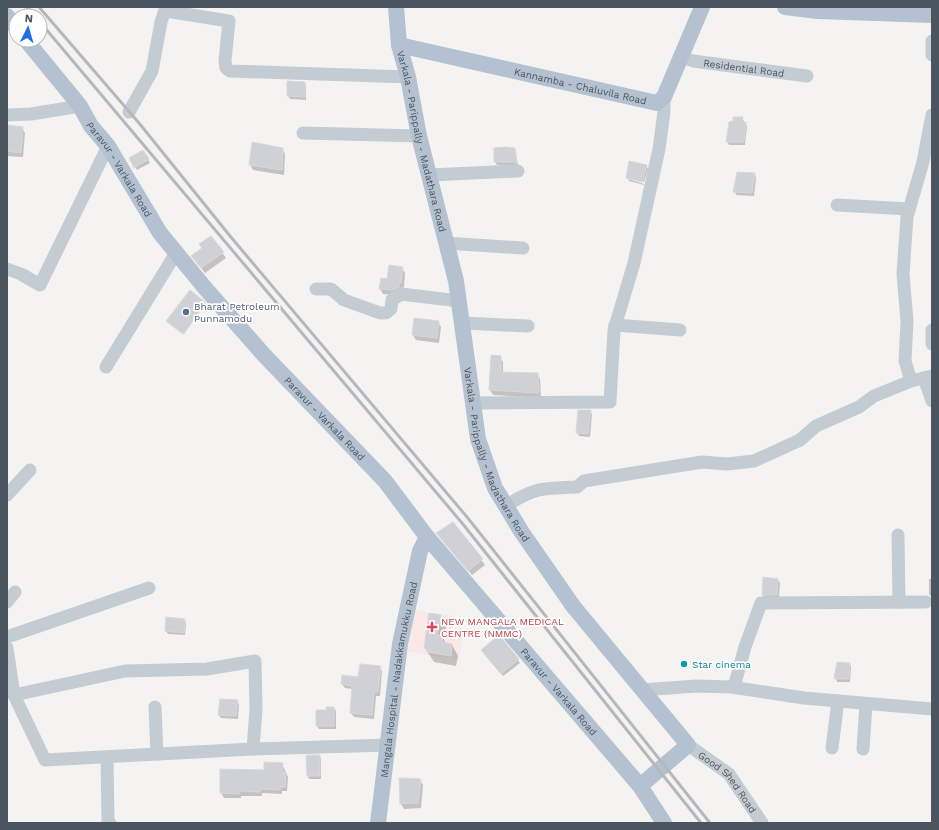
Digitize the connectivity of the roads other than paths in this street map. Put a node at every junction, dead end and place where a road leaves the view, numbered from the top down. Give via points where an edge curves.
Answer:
1 (396, 7) edge
2 (702, 7) edge
3 (785, 7) edge
4 (166, 9) edge
5 (867, 10) edge
6 (932, 15) edge
7 (932, 41) edge
8 (399, 45) junction
9 (33, 48) edge
10 (932, 55) edge
11 (682, 57) junction
12 (807, 76) dead end
13 (408, 77) junction
14 (664, 97) junction
15 (80, 106) junction
16 (129, 112) dead end
17 (7, 115) edge
18 (932, 115) edge
19 (303, 133) dead end
20 (419, 136) junction
21 (108, 146) junction
22 (518, 171) dead end
23 (430, 175) junction
24 (837, 205) dead end
25 (909, 209) junction
26 (445, 243) junction
27 (523, 248) dead end
28 (176, 253) junction
29 (7, 269) edge
30 (316, 288) dead end
31 (459, 301) junction
32 (463, 323) junction
33 (615, 325) junction
34 (528, 326) dead end
35 (680, 330) dead end
36 (932, 330) edge
37 (932, 344) edge
38 (106, 367) dead end
39 (922, 378) edge
40 (932, 401) edge
41 (473, 404) junction
42 (30, 470) dead end
43 (7, 495) edge
44 (506, 506) junction
45 (898, 535) dead end
46 (427, 537) junction
47 (149, 588) dead end
48 (15, 592) dead end
49 (7, 602) edge
50 (899, 602) junction
51 (926, 602) dead end
52 (7, 637) edge
53 (7, 648) edge
54 (734, 687) junction
55 (642, 690) junction
56 (14, 695) junction
57 (838, 701) junction
58 (866, 704) junction
59 (155, 707) dead end
60 (932, 709) edge
61 (389, 745) junction
62 (688, 745) junction
63 (832, 748) dead end
64 (253, 749) junction
65 (863, 749) dead end
66 (157, 754) junction
67 (107, 756) junction
68 (640, 786) junction
69 (110, 823) edge
70 (378, 823) edge
71 (664, 823) edge
72 (762, 823) edge

1 - 8 main road, Varkala - Parippally - Madathara Road
2 - 11 main road
3 - 5 main road via 818,11
4 - 13 street via 229,21 225,61 226,68 230,71
4 - 16 street via 161,22 152,71
5 - 6 main road
7 - 10 street
8 - 13 main road, Varkala - Parippally - Madathara Road
8 - 14 main road, Kannamba - Chaluvila Road via 658,103
9 - 15 main road, Paravur - Varkala Road
11 - 12 street, Residential Road via 693,61
11 - 14 main road
13 - 20 main road, Varkala - Parippally - Madathara Road
14 - 33 street via 659,149 634,262
15 - 17 street
15 - 21 main road, Paravur - Varkala Road via 91,126
18 - 25 street via 923,162
19 - 20 street
20 - 23 main road, Varkala - Parippally - Madathara Road
21 - 28 main road, Paravur - Varkala Road via 160,233
21 - 29 street via 40,285
22 - 23 street
23 - 26 main road, Varkala - Parippally - Madathara Road
24 - 25 street
25 - 39 street via 903,274 905,360
26 - 27 street
26 - 31 main road, Varkala - Parippally - Madathara Road
28 - 38 street
28 - 46 main road, Paravur - Varkala Road via 264,355 385,481
30 - 31 street via 331,289 344,300 380,313 386,313 391,309 392,300 401,294
31 - 32 main road, Varkala - Parippally - Madathara Road
32 - 34 street
32 - 41 main road, Varkala - Parippally - Madathara Road
33 - 35 street
33 - 41 street via 610,402
36 - 37 street
39 - 40 street
39 - 44 street via 874,396 854,409 816,426 800,440 754,462 702,462 584,481 577,487 542,488 521,496
41 - 44 main road, Varkala - Parippally - Madathara Road via 478,439 495,488
42 - 43 street
44 - 55 main road, Varkala - Parippally - Madathara Road via 573,606
45 - 50 street
46 - 61 main road, Mangala Hospital - Nadakkamukku Road via 420,551 400,644
46 - 68 main road, Paravur - Varkala Road
47 - 52 street
48 - 49 street
50 - 51 street
50 - 54 street via 761,603 744,647
53 - 56 street
54 - 55 street via 696,686
54 - 57 street
55 - 62 main road, Varkala - Parippally - Madathara Road
56 - 64 street via 125,671 208,669 255,661 256,709
56 - 67 street via 45,760
57 - 58 street
57 - 63 street
58 - 60 street
58 - 65 street
59 - 66 street
61 - 64 street
61 - 70 main road, Mangala Hospital - Nadakkamukku Road
62 - 68 main road
62 - 72 street, Good Shed Road via 729,774
64 - 66 street
66 - 67 street
67 - 69 street
68 - 71 main road

